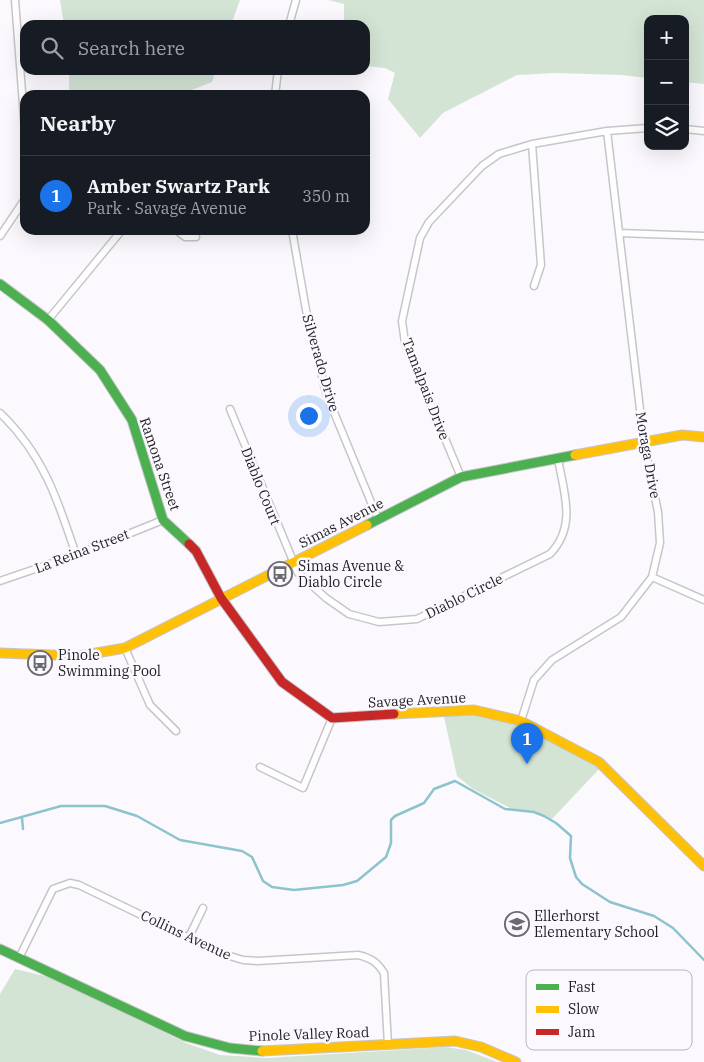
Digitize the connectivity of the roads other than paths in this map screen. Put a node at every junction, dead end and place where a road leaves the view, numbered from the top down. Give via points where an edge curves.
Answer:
1 (15, 0) edge
2 (296, 0) edge
3 (290, 20) edge
4 (20, 66) edge
5 (21, 75) edge
6 (277, 75) edge
7 (22, 90) edge
8 (275, 90) edge
9 (644, 128) edge
10 (689, 129) edge
11 (607, 131) junction
12 (704, 131) edge
13 (532, 144) junction
14 (20, 206) edge
15 (619, 233) junction
16 (118, 235) edge
17 (182, 235) edge
18 (293, 235) edge
19 (0, 236) edge
20 (196, 236) dead end
21 (704, 236) edge
22 (0, 284) edge
23 (534, 286) dead end
24 (48, 320) junction
25 (230, 410) dead end
26 (0, 413) edge
27 (704, 437) edge
28 (644, 443) junction
29 (558, 459) junction
30 (461, 477) junction
31 (378, 519) junction
32 (163, 520) junction
33 (76, 555) junction
34 (293, 563) junction
35 (652, 577) junction
36 (0, 581) edge
37 (222, 598) junction
38 (704, 600) edge
39 (125, 648) junction
40 (0, 653) edge
41 (332, 718) junction
42 (520, 721) junction
43 (176, 731) dead end
44 (260, 767) dead end
45 (704, 866) edge
46 (202, 908) dead end
47 (189, 937) junction
48 (0, 949) edge
49 (19, 958) junction
50 (388, 1045) junction
51 (516, 1062) edge

1 - 4 street
2 - 3 street
5 - 7 street
6 - 8 street
9 - 11 street, Tamalpais Drive
10 - 12 street
11 - 13 street, Tamalpais Drive
11 - 15 street, Moraga Drive
13 - 23 street via 541,265
13 - 30 street, Tamalpais Drive via 499,154 482,166 429,222 420,238 402,321 405,343
14 - 19 street
15 - 21 street
15 - 28 street, Moraga Drive
16 - 24 street
17 - 20 street
18 - 31 street, Silverado Drive via 306,310 326,393
22 - 24 street, Ramona Street
24 - 32 street, Ramona Street via 100,370 132,420
25 - 34 street, Diablo Court
26 - 33 street via 20,432 40,462 58,500
27 - 28 street, Simas Avenue via 682,435
28 - 29 street, Simas Avenue
28 - 35 street, Moraga Drive via 660,543
29 - 30 street, Simas Avenue
29 - 34 street, Diablo Circle via 567,525 561,543 550,554 417,619 379,622 350,614 298,573
30 - 31 street, Simas Avenue
31 - 34 street, Simas Avenue
32 - 33 street, La Reina Street
32 - 37 street, Ramona Street via 196,551
33 - 36 street, La Reina Street
34 - 37 street, Simas Avenue
35 - 38 street
35 - 42 street, Moraga Drive via 621,616 552,660 534,680
37 - 39 street, Simas Avenue
37 - 41 street via 282,682
39 - 40 street, Simas Avenue via 74,657
39 - 43 street via 150,705
41 - 42 street, Savage Avenue via 474,710
41 - 44 street via 303,788
42 - 45 street, Savage Avenue via 599,762
46 - 47 street
47 - 49 street, Collins Avenue via 70,883 53,890
47 - 50 street, Collins Avenue via 220,953 243,960 358,955 370,958 384,973
48 - 49 street, Pinole Valley Road
49 - 50 street, Pinole Valley Road via 210,1045 251,1052
50 - 51 street, Pinole Valley Road via 455,1042 481,1047

